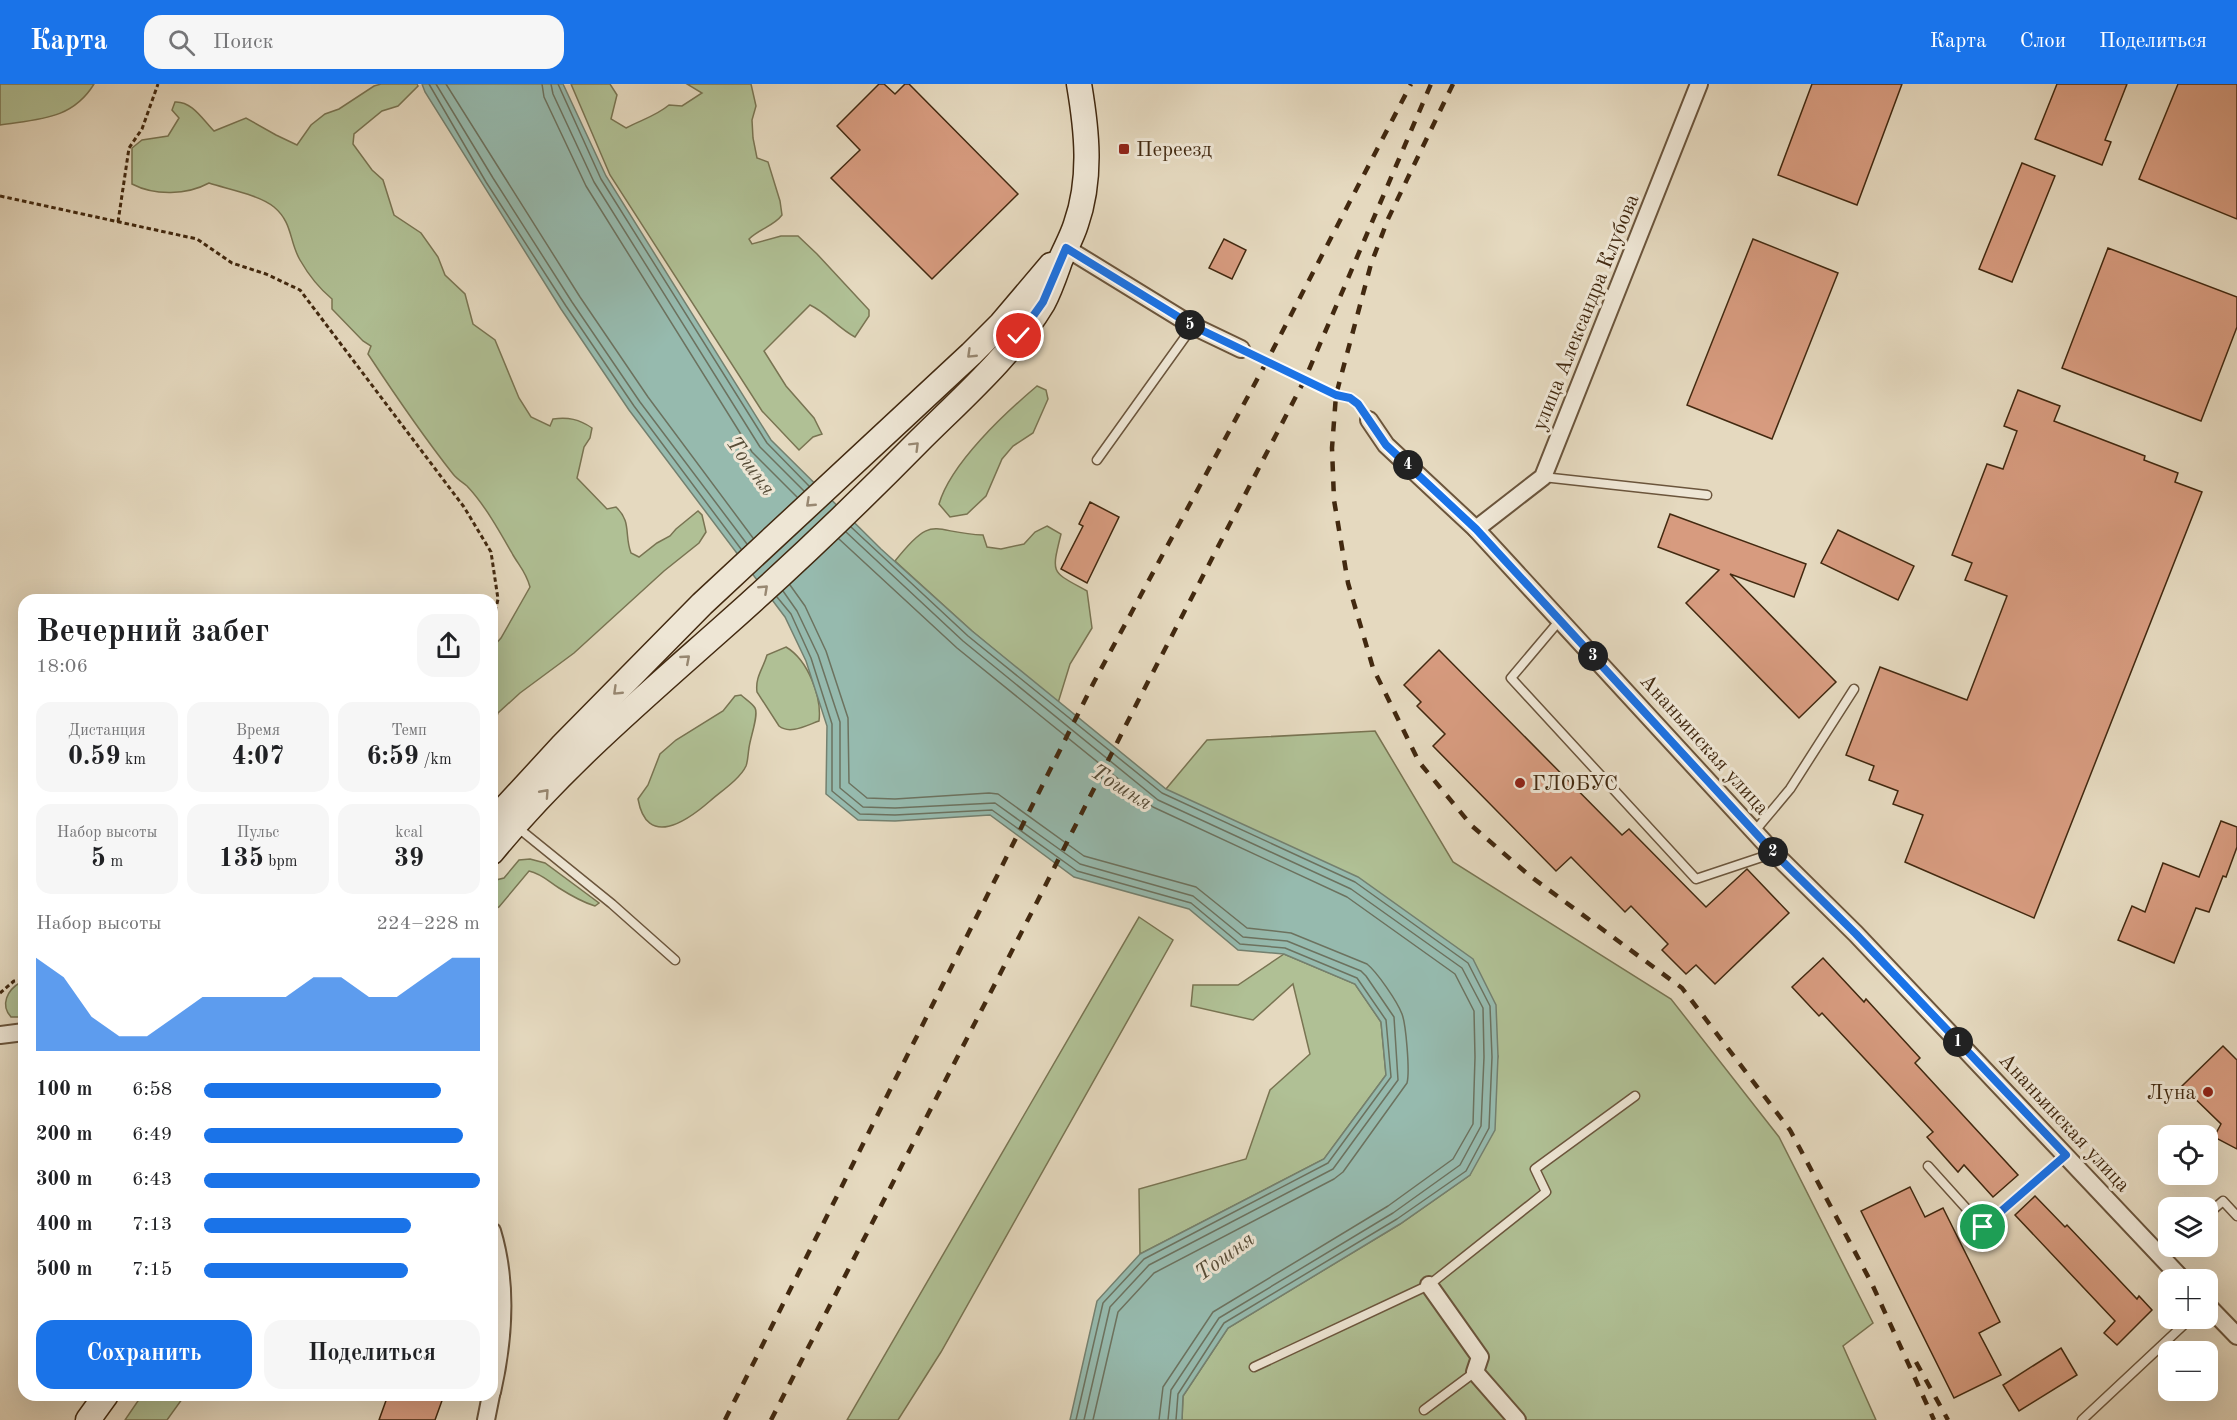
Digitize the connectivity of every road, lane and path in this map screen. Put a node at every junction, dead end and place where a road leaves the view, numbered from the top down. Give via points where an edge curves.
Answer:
1 (158, 84) edge
2 (1079, 84) edge
3 (1699, 84) edge
4 (0, 196) edge
5 (118, 222) junction
6 (1066, 248) junction
7 (1193, 326) junction
8 (1241, 350) joint
9 (1369, 420) joint
10 (1097, 460) dead end
11 (1543, 477) junction
12 (1707, 495) dead end
13 (1476, 529) junction
14 (497, 594) edge
15 (1560, 620) junction
16 (1854, 689) dead end
17 (504, 824) edge
18 (1754, 832) junction
19 (498, 838) edge
20 (1774, 853) junction
21 (675, 960) dead end
22 (18, 981) edge
23 (0, 993) edge
24 (18, 1033) edge
25 (0, 1035) edge
26 (1635, 1096) dead end
27 (2066, 1155) junction
28 (1928, 1166) dead end
29 (2218, 1206) edge
30 (2237, 1216) edge
31 (2158, 1244) edge
32 (498, 1251) edge
33 (1430, 1285) junction
34 (2218, 1316) edge
35 (2179, 1329) edge
36 (2237, 1336) edge
37 (498, 1356) edge
38 (1254, 1367) dead end
39 (1475, 1372) junction
40 (102, 1401) edge
41 (490, 1401) edge
42 (1424, 1410) dead end
43 (88, 1420) edge
44 (486, 1420) edge
45 (1517, 1420) edge
46 (2082, 1420) edge

1 - 5 path via 142,129 129,148
2 - 6 main road via 1086,178 1077,223
3 - 11 street, улица Александра Клубова
4 - 5 path
5 - 14 path via 197,239 232,263 300,290 464,507 491,552
6 - 7 street
6 -> 17 main road via 979,346 702,604 564,745
17 -> 6 main road via 549,789 605,732 874,487 987,372 1043,302
7 - 8 street
7 - 10 lane
8 - 9 path via 1350,398
9 - 13 street, Ананьинская улица via 1386,445
11 - 12 lane
11 - 13 street
13 - 15 street, Ананьинская улица
15 - 18 street, Ананьинская улица
15 - 20 lane via 1511,678 1543,713 1696,879
16 - 18 lane via 1790,789
17 - 19 main road
17 - 21 lane via 612,904
18 - 20 street, Ананьинская улица
20 - 27 street, Ананьинская улица
22 - 23 path
24 - 25 street
26 - 33 lane via 1535,1169 1546,1192
27 - 28 lane via 1983,1227
27 - 31 street, Ананьинская улица
29 - 30 lane via 2223,1202
32 - 37 street via 504,1289
33 - 38 lane
33 - 39 street via 1480,1357
34 - 36 street
35 - 46 lane
39 - 42 lane
39 - 45 street
40 - 43 main road
41 - 44 street

